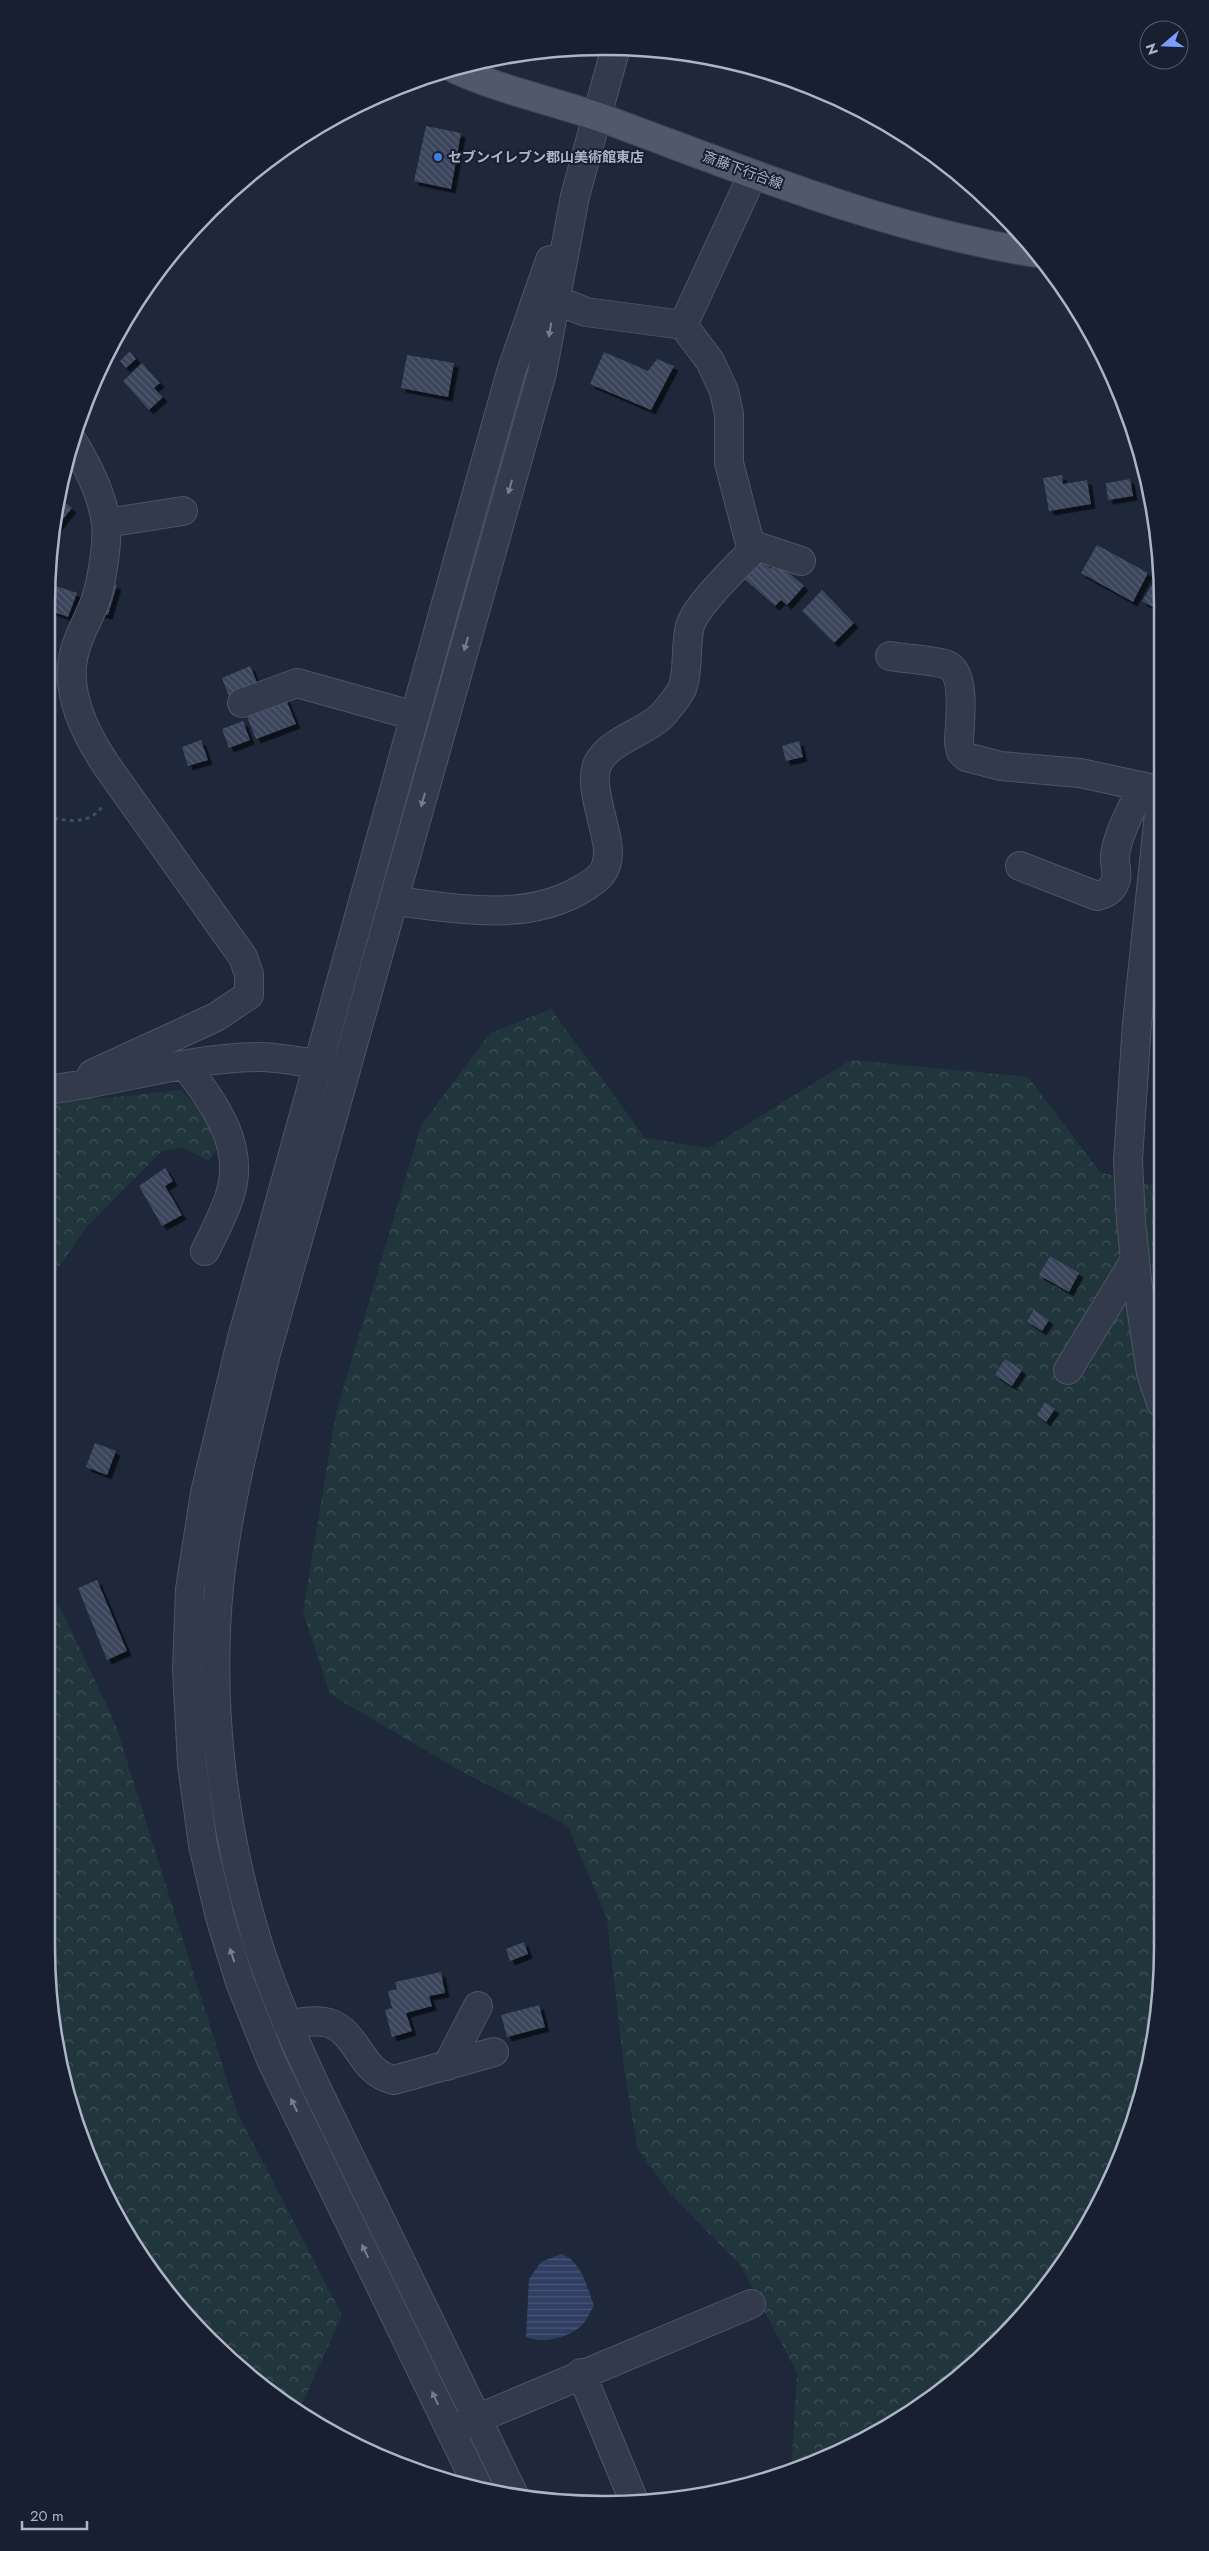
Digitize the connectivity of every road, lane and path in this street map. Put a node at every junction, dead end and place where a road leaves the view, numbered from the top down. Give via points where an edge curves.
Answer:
1 (614, 55) edge
2 (466, 73) edge
3 (598, 117) junction
4 (753, 174) junction
5 (575, 196) junction
6 (1025, 251) edge
7 (556, 300) junction
8 (683, 325) junction
9 (78, 450) edge
10 (182, 511) dead end
11 (106, 524) junction
12 (750, 544) junction
13 (801, 561) dead end
14 (890, 656) dead end
15 (242, 704) dead end
16 (415, 716) junction
17 (109, 769) junction
18 (1150, 788) edge
19 (55, 817) edge
20 (1154, 862) edge
21 (1020, 866) dead end
22 (394, 901) junction
23 (185, 1065) junction
24 (319, 1065) junction
25 (346, 1068) junction
26 (87, 1084) junction
27 (55, 1089) edge
28 (205, 1252) dead end
29 (1135, 1260) junction
30 (1068, 1370) dead end
31 (1154, 1382) edge
32 (478, 2006) dead end
33 (287, 2024) junction
34 (494, 2052) dead end
35 (447, 2066) junction
36 (752, 2304) dead end
37 (581, 2374) junction
38 (476, 2418) junction
39 (451, 2431) junction
40 (475, 2480) edge
41 (511, 2487) edge
42 (632, 2495) edge

1 - 3 street
2 - 3 main road, 斎藤下行合線
3 - 4 main road, 斎藤下行合線
3 - 5 street
4 - 6 main road, 斎藤下行合線 via 874,214 990,246
4 - 8 street
5 - 7 street
5 - 16 street via 541,282 512,372
7 - 8 street via 586,312
7 -> 22 street via 542,373
8 - 12 street via 710,362 724,391 729,463
9 - 11 street via 90,471
10 - 11 street
11 - 17 street via 104,560 96,598 77,638 72,667 74,692 82,721
12 - 13 street
12 - 22 street via 752,551 718,585 690,625 683,687 664,713 607,751 597,764 595,775 608,851 607,867 601,878 576,893 535,908 490,912
14 - 18 street via 946,665 956,671 960,681 959,743 966,757 1001,766 1080,773
15 - 16 street via 297,683
16 - 24 street
17 - 19 path via 105,802 96,816 83,820
17 - 26 street via 243,957 249,974 249,995 216,1017 92,1074
18 - 21 street via 1119,841 1115,857 1118,875 1106,893 1097,896
20 - 29 street via 1137,1023 1128,1160
22 - 25 street
23 - 24 street via 257,1057 295,1059
23 - 26 street
23 - 28 street via 225,1123 235,1167 231,1193
24 - 25 street
39 -> 24 street via 271,2060 240,1982 203,1845 192,1764 187,1668 190,1589 205,1492 242,1338
25 - 33 street via 265,1357 237,1471 219,1587 216,1679 220,1755 229,1828 255,1935
26 - 27 street
29 - 30 street
29 - 31 street
32 - 35 street
33 - 35 street via 320,2021 332,2024 345,2034 374,2072 385,2078 405,2079
33 - 38 street
34 - 35 street
36 - 37 street
37 - 38 street
37 - 42 street
38 - 39 street
38 - 41 street
39 - 40 street

